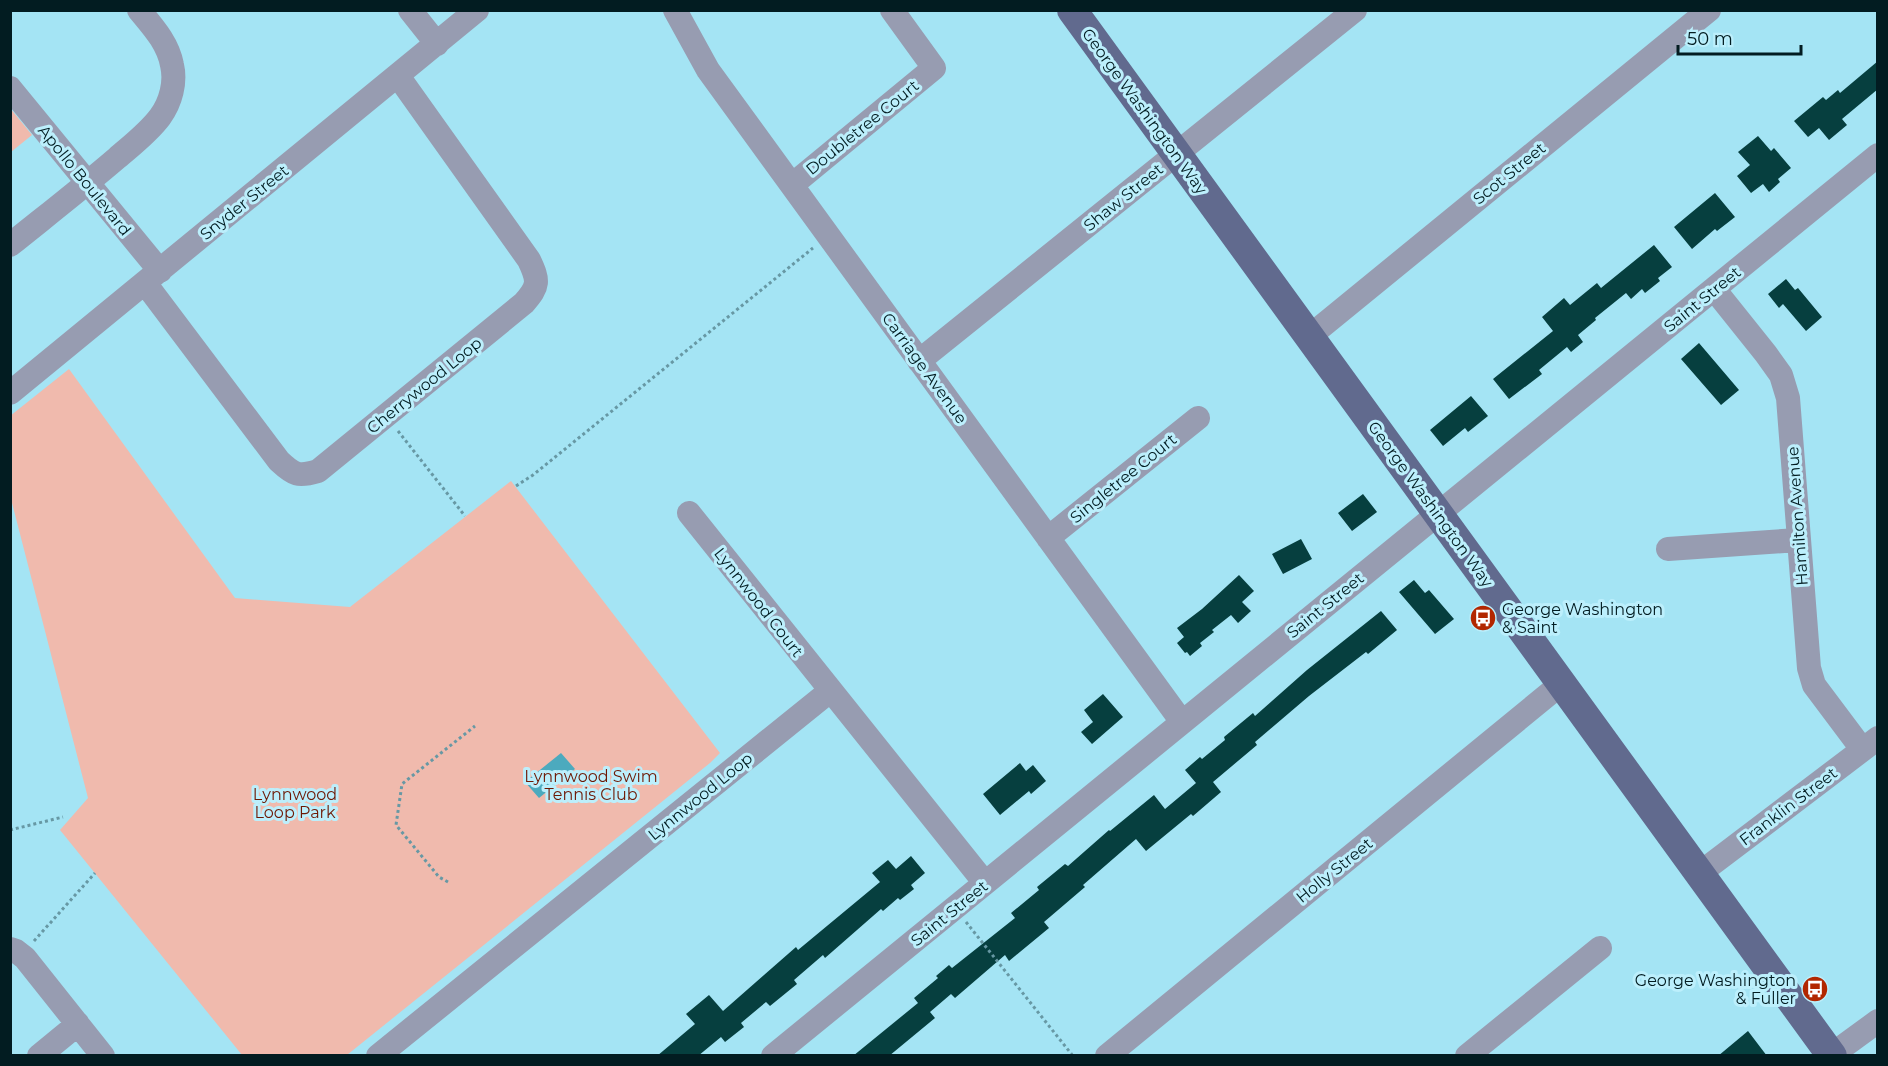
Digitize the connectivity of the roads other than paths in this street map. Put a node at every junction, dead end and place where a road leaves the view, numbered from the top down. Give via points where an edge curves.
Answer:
1 (139, 10) edge
2 (410, 10) edge
3 (477, 10) edge
4 (675, 10) edge
5 (892, 10) edge
6 (1072, 10) edge
7 (1355, 10) edge
8 (1709, 10) edge
9 (437, 44) junction
10 (398, 76) junction
11 (10, 88) edge
12 (1176, 154) junction
13 (1878, 155) edge
14 (87, 184) junction
15 (792, 185) junction
16 (10, 245) edge
17 (152, 277) junction
18 (1714, 289) junction
19 (1310, 336) junction
20 (919, 361) junction
21 (10, 393) edge
22 (1198, 418) dead end
23 (689, 513) dead end
24 (1439, 513) junction
25 (1048, 538) junction
26 (1798, 540) junction
27 (1668, 549) dead end
28 (1561, 684) junction
29 (830, 691) junction
30 (1182, 722) junction
31 (1870, 744) edge
32 (1700, 873) junction
33 (985, 883) junction
34 (20, 947) edge
35 (1600, 948) dead end
36 (1878, 1021) edge
37 (78, 1024) junction
38 (1831, 1055) edge
39 (39, 1056) edge
40 (103, 1056) edge
41 (378, 1056) edge
42 (773, 1056) edge
43 (1107, 1056) edge
44 (1467, 1056) edge

1 - 14 street via 169,52 173,84 168,102 145,133
2 - 9 street
3 - 9 street, Snyder Street
4 - 15 street, Carriage Avenue via 708,70
5 - 15 street, Doubletree Court via 934,68
6 - 12 main road, George Washington Way
7 - 12 street, Shaw Street
8 - 19 street, Scot Street
9 - 10 street, Snyder Street
10 - 17 street, Snyder Street
10 - 17 street, Cherrywood Loop via 530,260 536,275 535,290 524,303 318,471 303,476 279,461
11 - 14 street, Apollo Boulevard
12 - 19 main road, George Washington Way
12 - 20 street, Shaw Street
13 - 18 street, Saint Street
14 - 16 street
14 - 17 street, Apollo Boulevard
15 - 20 street, Carriage Avenue
17 - 21 street, Snyder Street
18 - 24 street, Saint Street
18 - 26 street, Hamilton Avenue via 1781,375 1788,398
19 - 24 main road, George Washington Way
20 - 25 street, Carriage Avenue
22 - 25 street, Singletree Court
23 - 29 street, Lynnwood Court
24 - 28 main road, George Washington Way
24 - 30 street, Saint Street
25 - 30 street, Carriage Avenue
26 - 27 street
26 - 31 street, Hamilton Avenue via 1809,668 1814,685
28 - 32 main road, George Washington Way
28 - 43 street, Holly Street
29 - 33 street
29 - 41 street, Lynnwood Loop
30 - 33 street, Saint Street
31 - 32 street, Franklin Street
32 - 38 main road, George Washington Way
33 - 42 street, Saint Street
34 - 37 street via 16,951
35 - 44 street
36 - 38 street
37 - 39 street
37 - 40 street

